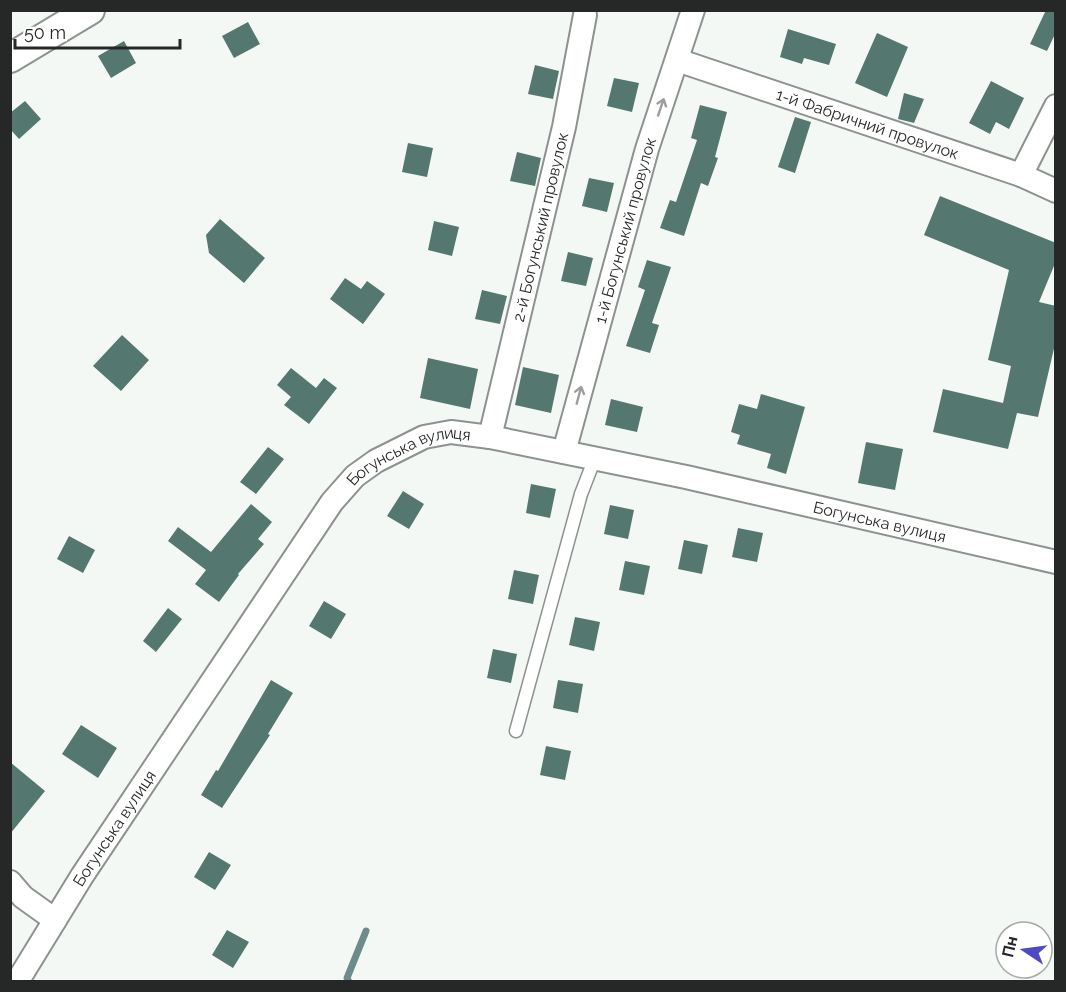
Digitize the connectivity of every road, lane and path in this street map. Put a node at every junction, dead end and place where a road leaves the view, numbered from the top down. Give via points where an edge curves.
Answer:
1 (90, 10) edge
2 (693, 10) edge
3 (585, 15) dead end
4 (10, 58) edge
5 (677, 60) junction
6 (1056, 106) edge
7 (1021, 175) junction
8 (1056, 191) edge
9 (490, 437) junction
10 (564, 452) junction
11 (595, 458) junction
12 (1056, 562) edge
13 (516, 731) dead end
14 (10, 882) edge
15 (55, 920) junction
16 (16, 981) edge

1 - 4 street
2 - 5 street, 1-й Богунський провулок
3 - 9 street, 2-й Богунський провулок via 557,160
5 - 7 street, 1-й Фабричний провулок
10 -> 5 street, 1-й Богунський провулок via 646,150
6 - 7 street
7 - 8 street, 1-й Фабричний провулок
9 - 10 street, Богунська вулиця
9 - 15 street, Богунська вулиця via 451,432 424,436 376,460 355,476 332,502
10 - 11 street, Богунська вулиця
11 - 12 street, Богунська вулиця
11 - 13 lane via 581,494
14 - 15 street via 23,897
15 - 16 street, Богунська вулиця

